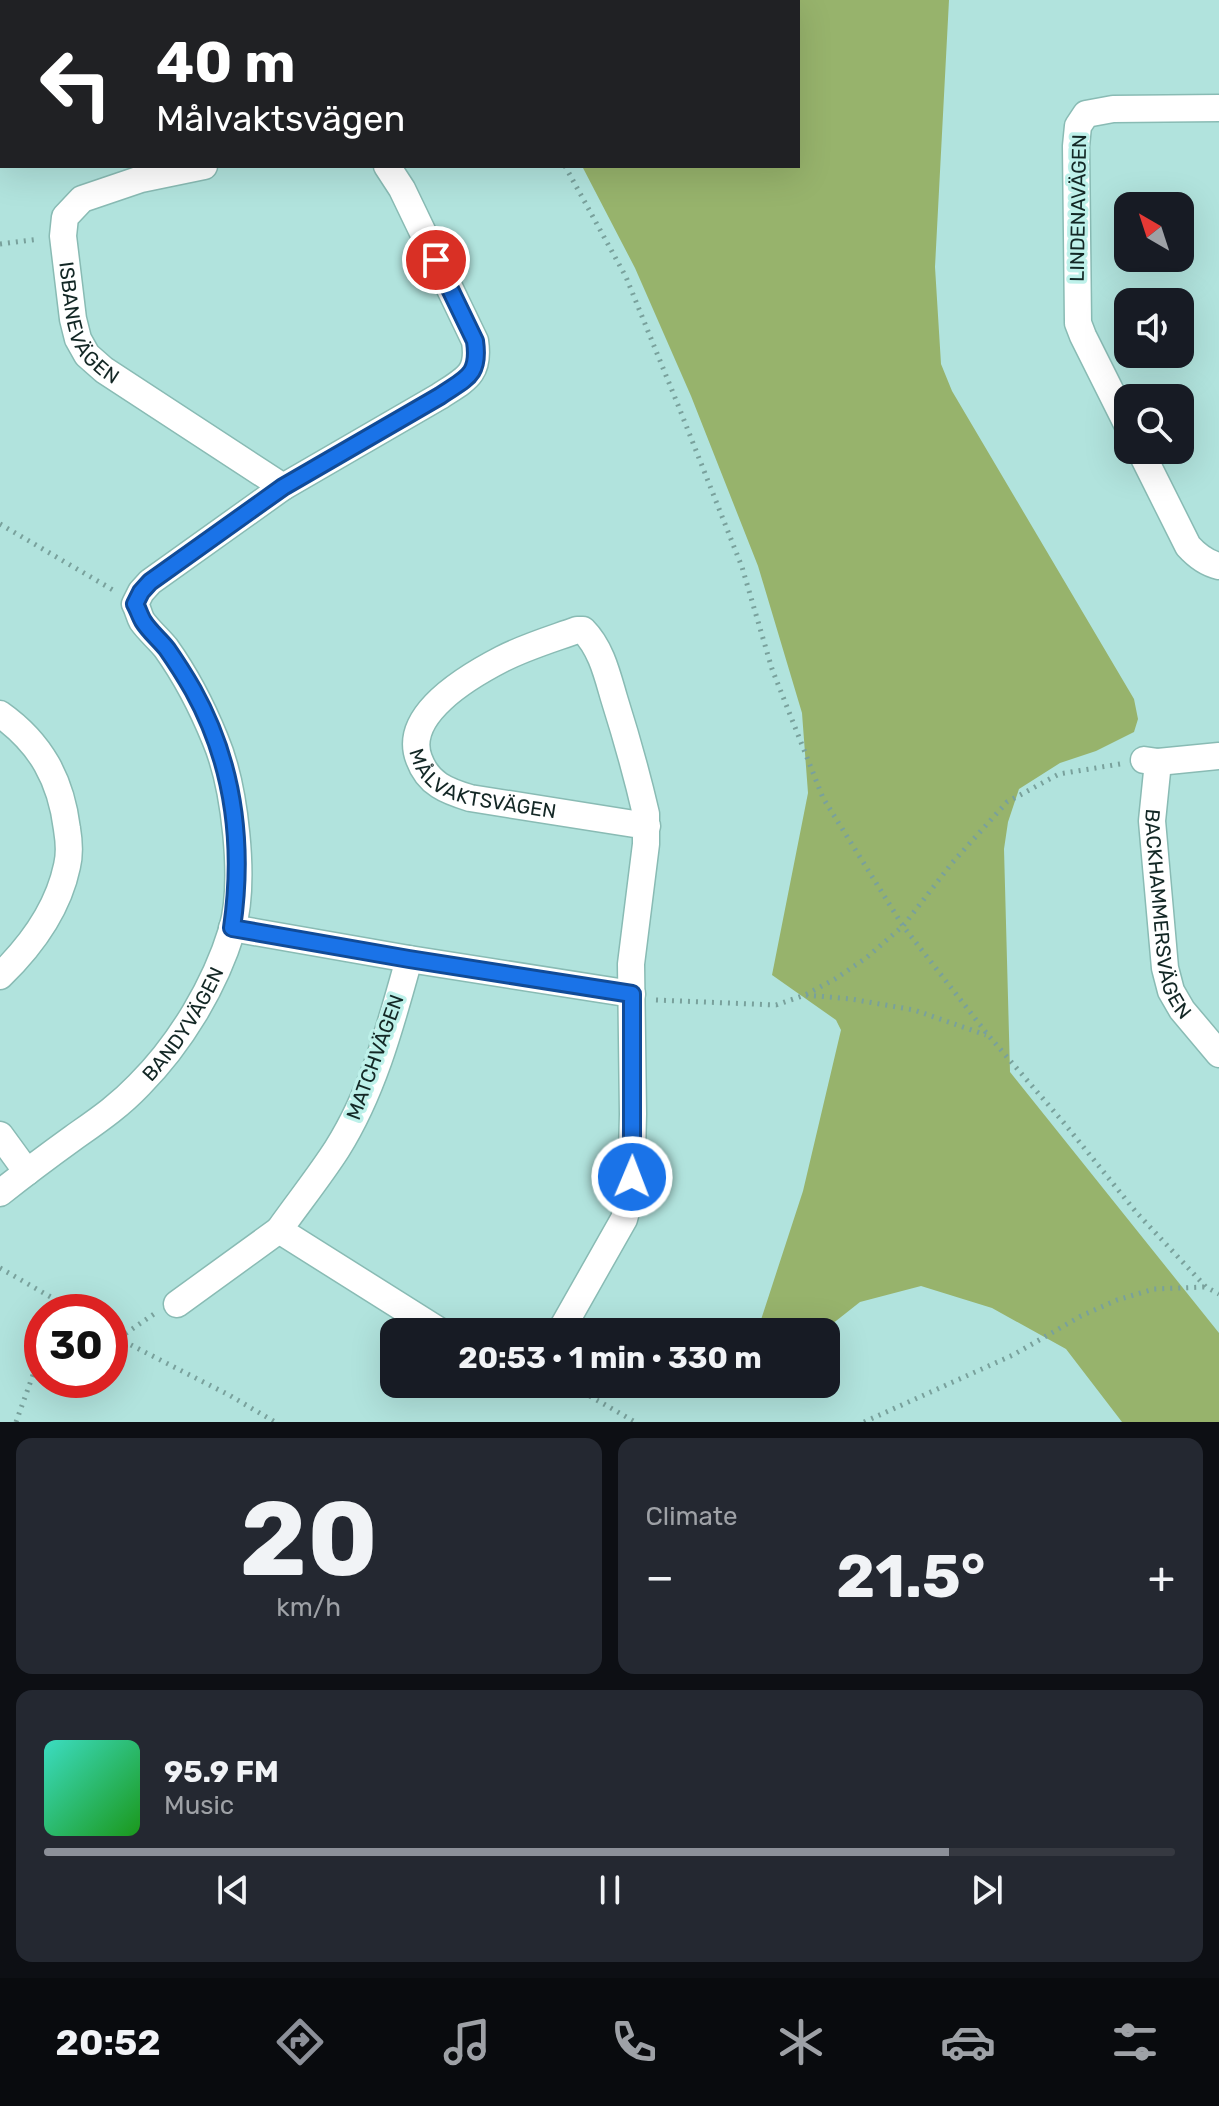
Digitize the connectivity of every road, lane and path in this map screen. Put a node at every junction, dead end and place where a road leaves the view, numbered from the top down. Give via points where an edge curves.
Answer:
1 (1219, 108) edge
2 (194, 168) edge
3 (388, 168) edge
4 (566, 168) edge
5 (63, 236) junction
6 (0, 244) edge
7 (1114, 398) edge
8 (1147, 464) edge
9 (283, 487) junction
10 (0, 524) edge
11 (1219, 566) edge
12 (135, 604) junction
13 (0, 714) edge
14 (1219, 756) edge
15 (1151, 761) junction
16 (647, 826) junction
17 (903, 926) junction
18 (232, 928) junction
19 (409, 959) junction
20 (0, 976) edge
21 (632, 994) junction
22 (805, 995) junction
23 (988, 1035) junction
24 (1219, 1054) edge
25 (0, 1135) edge
26 (27, 1172) junction
27 (0, 1193) edge
28 (279, 1230) junction
29 (0, 1268) edge
30 (1206, 1287) junction
31 (47, 1294) edge
32 (1219, 1294) edge
33 (177, 1304) joint
34 (419, 1318) edge
35 (568, 1318) edge
36 (128, 1332) edge
37 (128, 1343) edge
38 (25, 1398) edge
39 (593, 1398) edge
40 (16, 1422) edge
41 (275, 1422) edge
42 (635, 1422) edge
43 (864, 1422) edge

1 - 7 street, LINDENAVÄGEN via 1113,109 1086,114 1078,126 1078,323
2 - 5 street, ISBANEVÄGEN via 82,199 65,217
3 - 9 street via 475,341 474,369 440,396
4 - 17 path via 626,277 742,567 772,669 823,798
5 - 6 path
5 - 9 street, ISBANEVÄGEN via 73,319 87,355
8 - 11 street via 1188,546 1196,556
9 - 12 street via 150,582
10 - 12 path
12 - 18 street, BANDYVÄGEN via 193,691 217,742 237,837
13 - 20 street via 28,738 58,786 69,842 67,865 44,924
14 - 15 street
15 - 17 path via 1059,774 1007,802
15 - 24 street, BACKHAMMERSVÄGEN via 1165,968 1177,1001
16 - 16 street, MÅLVAKTSVÄGEN via 603,662 583,630 503,659 441,700 418,727 415,740 423,770 447,791
16 - 21 street, MÅLVAKTSVÄGEN
17 - 22 path via 866,958
17 - 23 path
18 - 19 street
18 - 26 street, BANDYVÄGEN via 193,1016 163,1059 103,1119
19 - 21 street
19 - 28 street, MATCHVÄGEN via 356,1113
21 - 22 path via 658,1001 748,1005 776,1005
21 - 35 street via 631,1193 624,1219
22 - 23 path via 914,1010
23 - 30 path
25 - 26 street
26 - 27 street, BANDYVÄGEN
28 - 33 street, MATCHVÄGEN
28 - 34 street
29 - 31 path
30 - 32 path
30 - 43 path via 1154,1289 1117,1300 1013,1355
33 - 36 path
37 - 41 path
38 - 40 path
39 - 42 path

